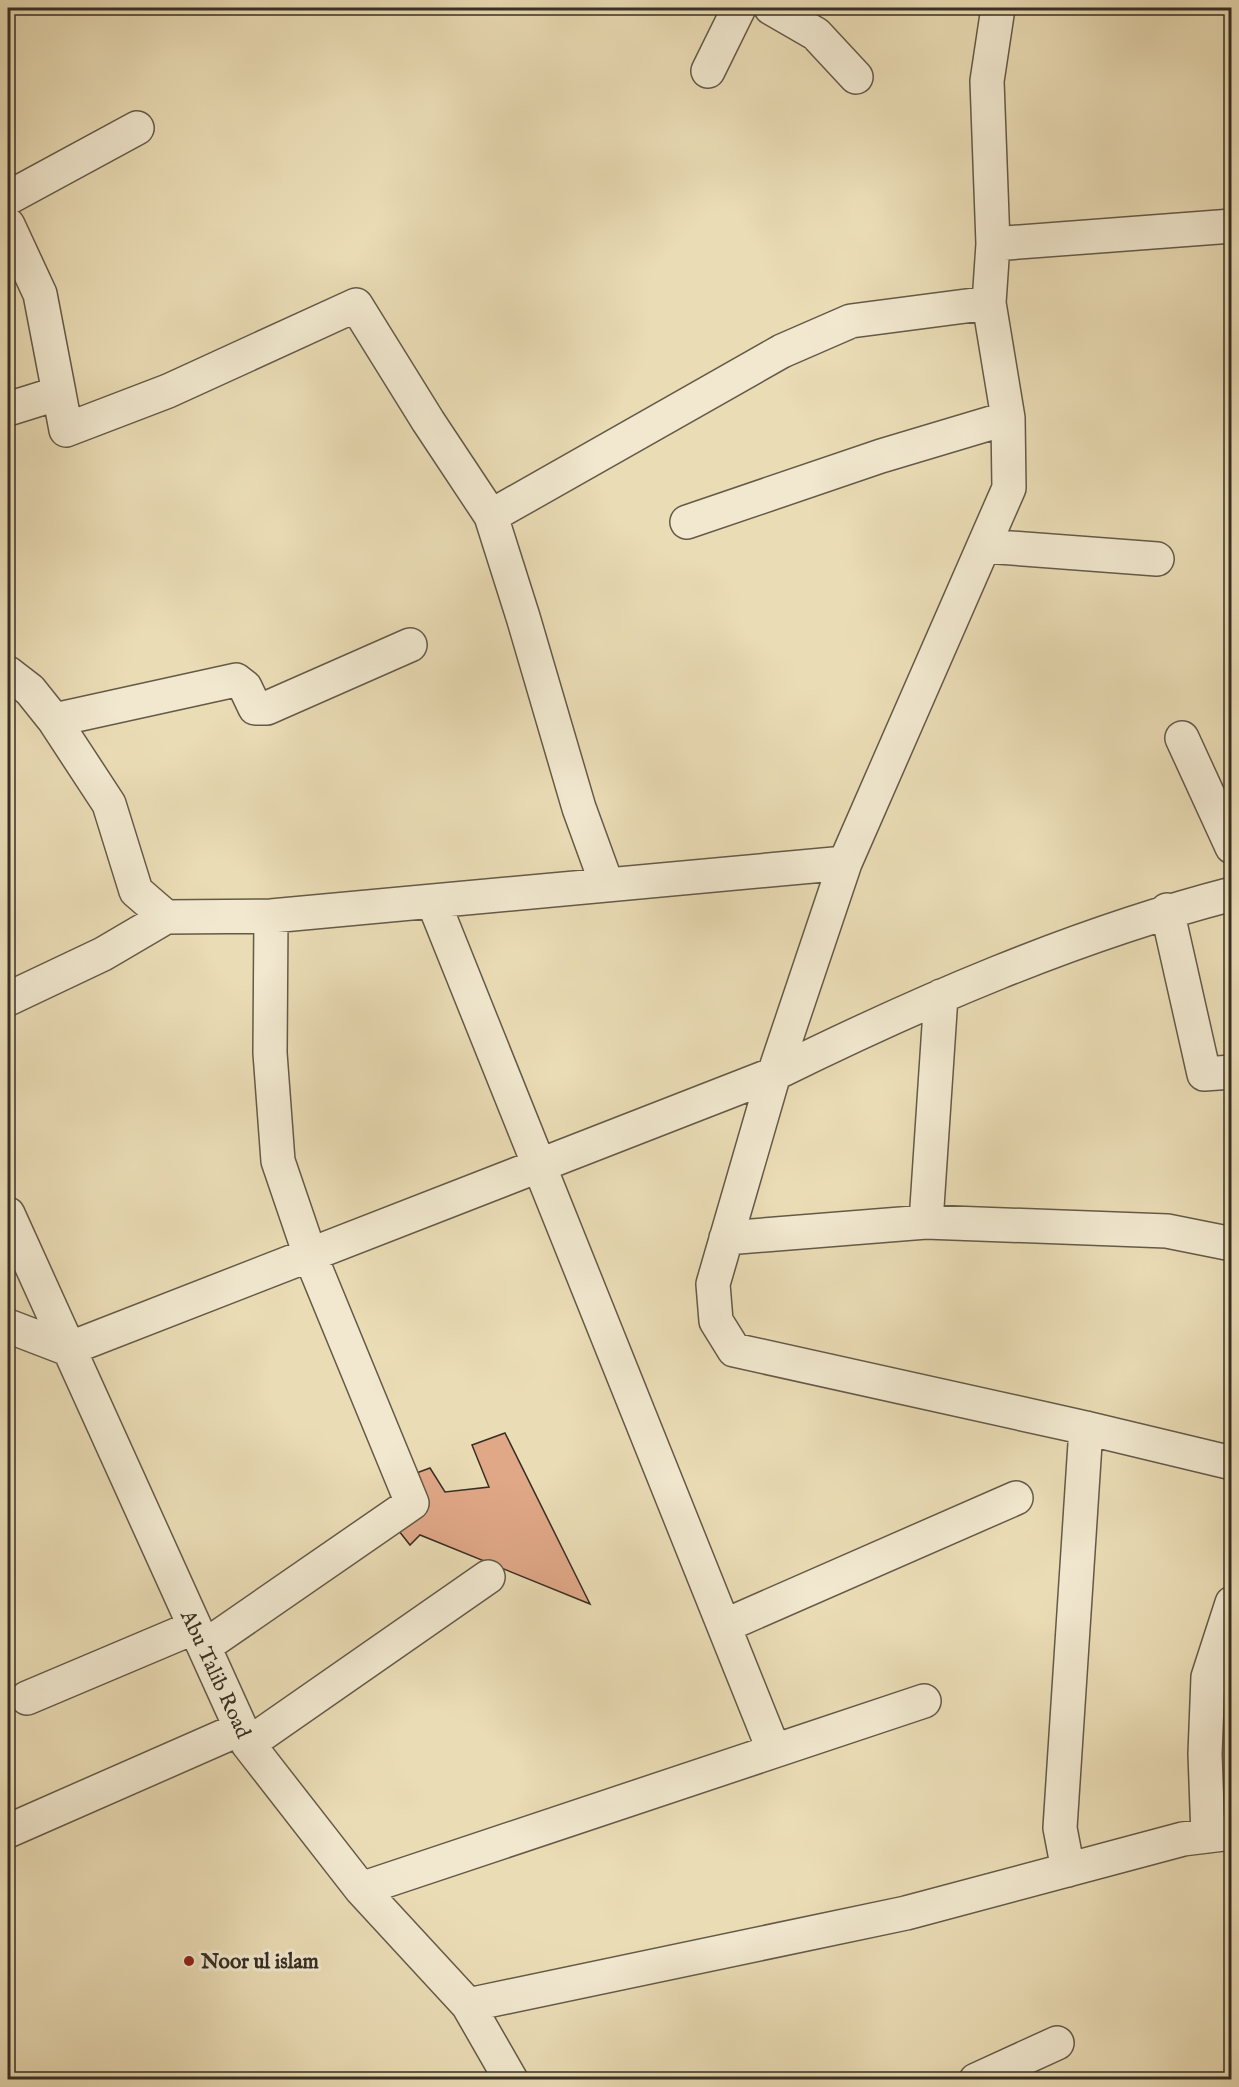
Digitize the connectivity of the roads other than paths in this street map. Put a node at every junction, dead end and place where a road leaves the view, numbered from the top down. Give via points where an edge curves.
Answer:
1 (739, 8) edge
2 (771, 8) edge
3 (998, 8) edge
4 (708, 71) dead end
5 (856, 77) dead end
6 (137, 128) dead end
7 (8, 198) edge
8 (8, 225) edge
9 (1232, 226) edge
10 (993, 244) junction
11 (989, 303) junction
12 (59, 393) junction
13 (8, 409) edge
14 (1008, 418) junction
15 (491, 516) junction
16 (687, 522) dead end
17 (984, 546) junction
18 (1157, 559) dead end
19 (410, 645) dead end
20 (8, 673) edge
21 (54, 720) junction
22 (1182, 738) dead end
23 (1232, 847) edge
24 (845, 863) junction
25 (607, 885) junction
26 (1232, 894) edge
27 (434, 901) junction
28 (1167, 910) junction
29 (271, 916) junction
30 (166, 917) junction
31 (941, 996) junction
32 (8, 999) edge
33 (1232, 1072) edge
34 (774, 1074) junction
35 (539, 1164) junction
36 (8, 1214) edge
37 (926, 1222) junction
38 (726, 1238) junction
39 (1232, 1244) edge
40 (310, 1255) junction
41 (8, 1326) edge
42 (68, 1349) junction
43 (1086, 1428) junction
44 (1232, 1463) edge
45 (1016, 1498) dead end
46 (488, 1577) dead end
47 (1232, 1603) edge
48 (724, 1626) junction
49 (200, 1637) junction
50 (27, 1698) dead end
51 (924, 1701) dead end
52 (244, 1736) junction
53 (774, 1751) junction
54 (8, 1831) edge
55 (1220, 1835) edge
56 (1068, 1870) junction
57 (361, 1889) junction
58 (468, 2005) junction
59 (1057, 2043) dead end
60 (511, 2079) edge
61 (976, 2079) edge

1 - 4 street
2 - 5 street via 816,34
3 - 10 street via 987,81
6 - 7 street
8 - 12 street via 40,294
9 - 10 street
10 - 11 street
11 - 14 street
11 - 15 street via 851,321 782,351
12 - 13 street
12 - 15 street via 66,430 168,391 356,305
14 - 16 street
14 - 17 street via 1009,488
15 - 25 street via 579,808
17 - 18 street
17 - 24 street
19 - 21 street via 267,708 255,708 237,680
20 - 21 street via 30,690
21 - 30 street via 109,804 136,891
22 - 23 street
24 - 25 street
24 - 34 street
25 - 27 street
26 - 28 street
27 - 29 street
27 - 35 street
28 - 31 street
28 - 33 street via 1204,1074
29 - 30 street
29 - 40 street via 270,1053 278,1161
30 - 32 street via 103,954
31 - 34 street
31 - 37 street
34 - 35 street
34 - 38 street
35 - 40 street
35 - 48 street
36 - 42 street, Abu Talib Road
37 - 38 street
37 - 39 street via 1167,1231
38 - 43 street via 713,1284 716,1321 734,1350
40 - 42 street
40 - 49 street via 412,1503
41 - 42 street
42 - 49 street, Abu Talib Road
43 - 44 street
43 - 56 street via 1060,1828
45 - 48 street
46 - 52 street
47 - 55 street via 1208,1677 1205,1754
48 - 53 street
49 - 50 street
49 - 52 street, Abu Talib Road
51 - 53 street
52 - 54 street
52 - 57 street, Abu Talib Road
53 - 57 street
55 - 56 street via 1182,1839
56 - 58 street via 906,1913
57 - 58 street, Abu Talib Road
58 - 60 street, Abu Talib Road
59 - 61 street

